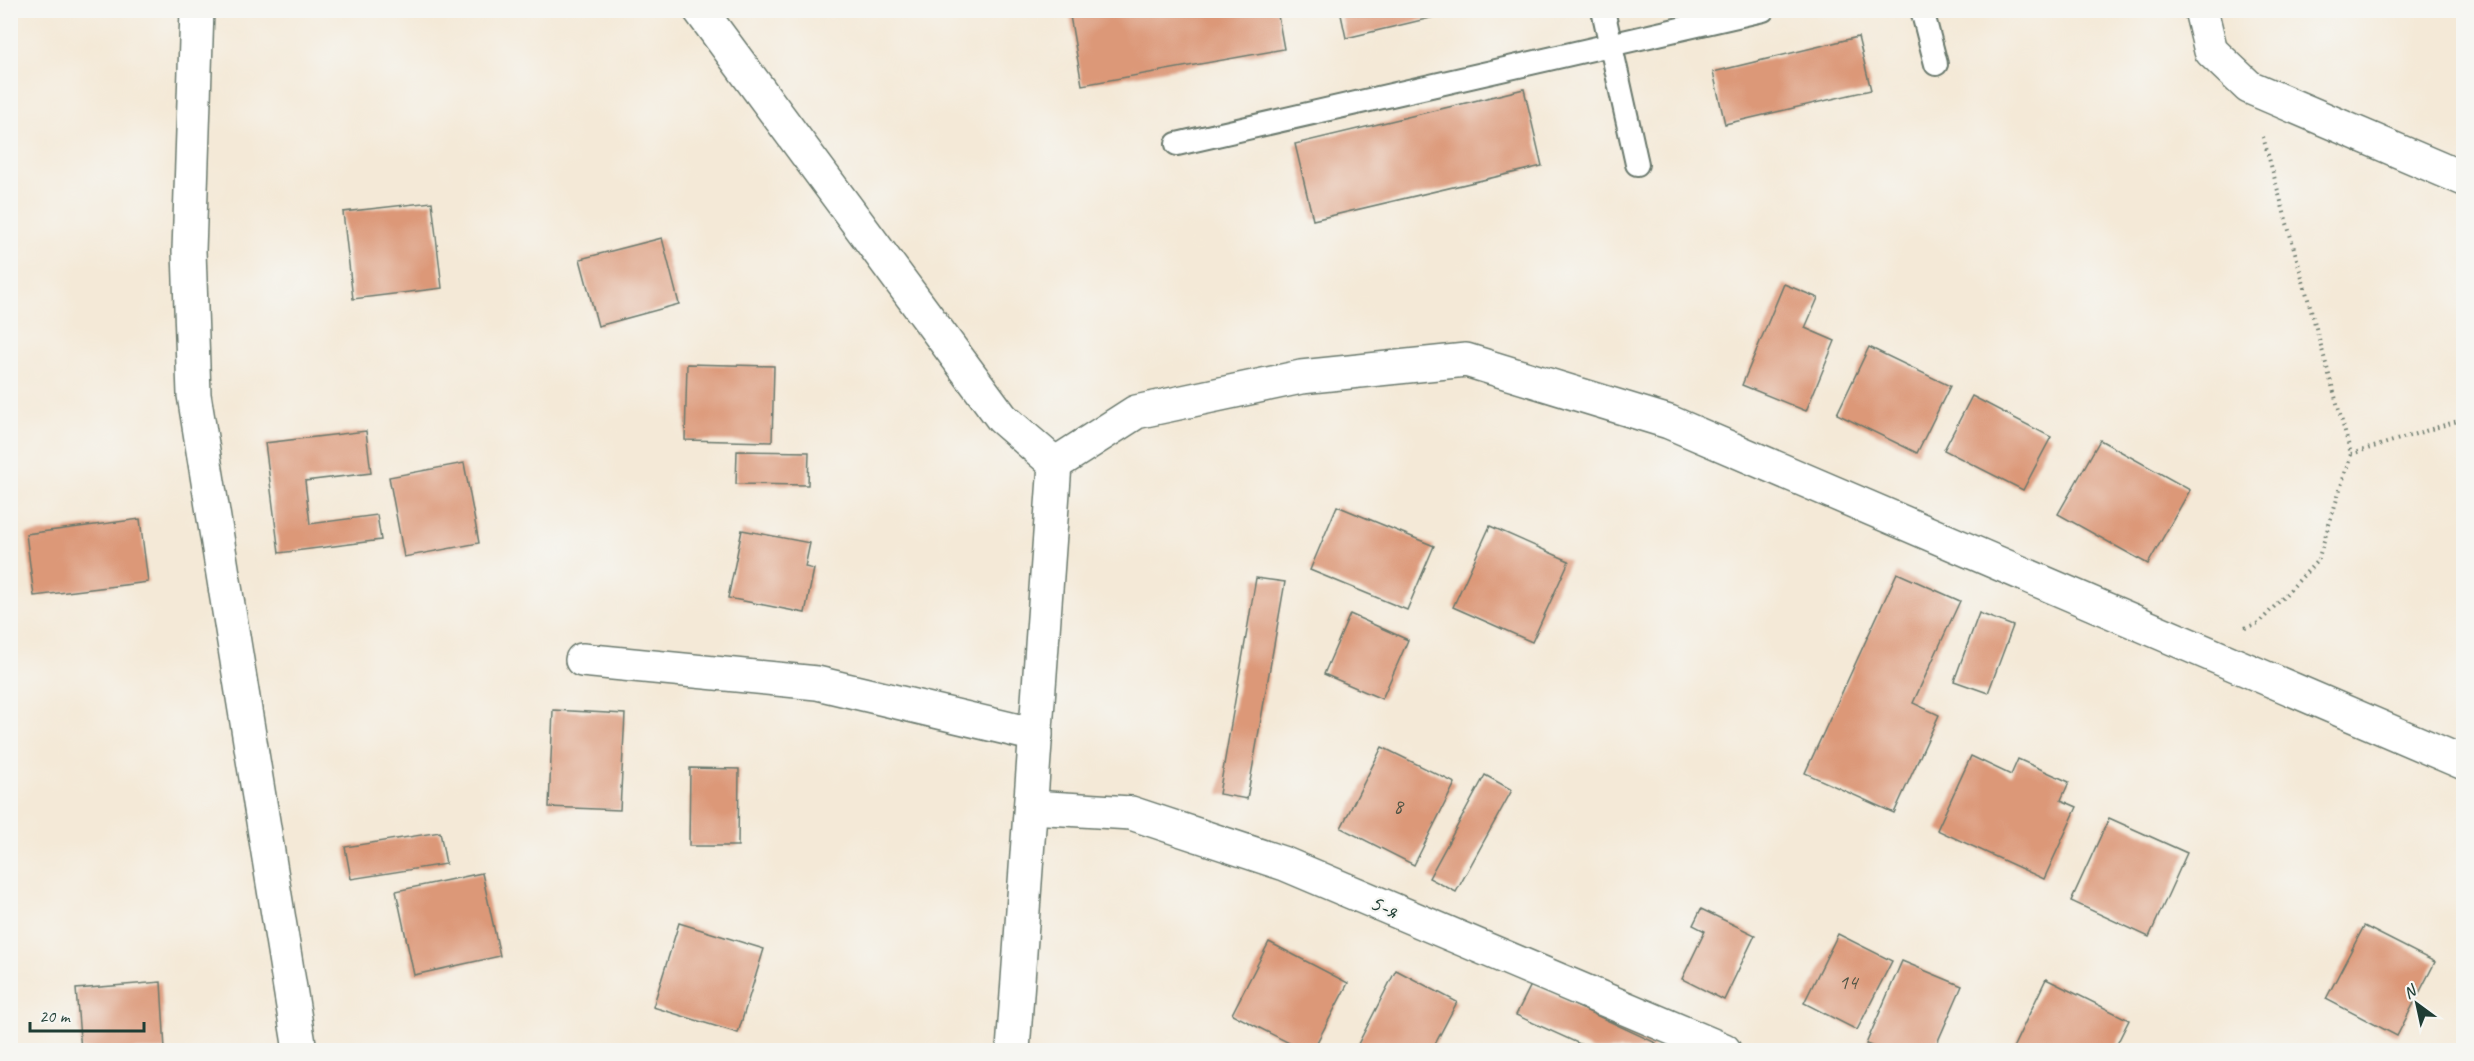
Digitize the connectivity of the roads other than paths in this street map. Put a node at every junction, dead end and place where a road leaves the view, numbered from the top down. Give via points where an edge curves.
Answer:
1 (197, 10) edge
2 (700, 10) edge
3 (1603, 10) edge
4 (1763, 10) edge
5 (1922, 10) edge
6 (2201, 10) edge
7 (1610, 45) junction
8 (1936, 64) dead end
9 (1177, 144) dead end
10 (1637, 164) dead end
11 (2463, 179) edge
12 (1055, 464) junction
13 (582, 660) dead end
14 (1036, 735) junction
15 (2463, 763) edge
16 (1031, 807) junction
17 (300, 1050) edge
18 (1013, 1050) edge
19 (1724, 1050) edge

1 - 17 street via 189,251 194,395
2 - 12 street via 1002,418
3 - 7 lane
4 - 7 lane
5 - 8 lane
6 - 11 street via 2211,51 2249,87
7 - 9 lane
7 - 10 lane
12 - 14 street
12 - 15 street via 1136,412 1301,377 1466,360 1669,422
13 - 14 street via 817,683
14 - 16 street
16 - 18 street
16 - 19 street, 5-я via 1131,813 1285,864

